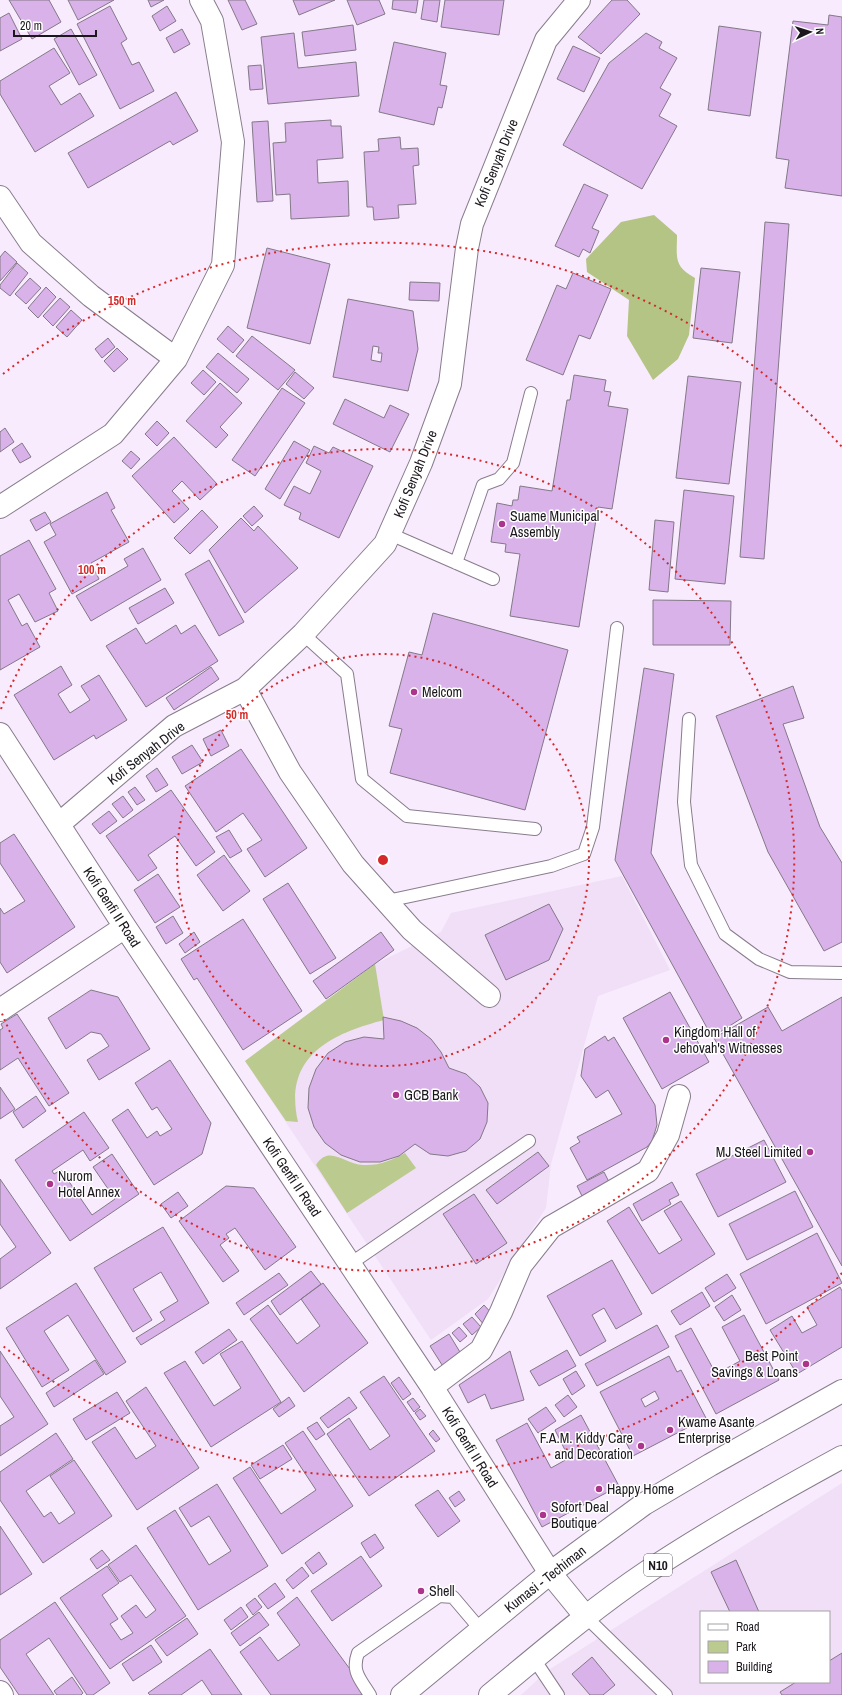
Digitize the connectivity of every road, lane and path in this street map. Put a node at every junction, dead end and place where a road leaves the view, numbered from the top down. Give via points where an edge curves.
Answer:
1 (201, 0) edge
2 (579, 0) edge
3 (0, 197) edge
4 (176, 359) junction
5 (531, 393) dead end
6 (0, 507) edge
7 (390, 534) junction
8 (456, 563) junction
9 (493, 579) dead end
10 (618, 628) dead end
11 (303, 634) junction
12 (245, 689) junction
13 (690, 719) dead end
14 (0, 734) edge
15 (59, 824) junction
16 (535, 829) dead end
17 (387, 901) junction
18 (125, 927) junction
19 (842, 973) edge
20 (489, 996) dead end
21 (0, 1010) edge
22 (679, 1096) dead end
23 (529, 1141) dead end
24 (350, 1264) junction
25 (432, 1387) junction
26 (842, 1391) edge
27 (842, 1457) edge
28 (550, 1573) junction
29 (586, 1617) junction
30 (481, 1630) junction
31 (534, 1659) junction
32 (0, 1692) edge
33 (2, 1695) edge
34 (370, 1695) edge
35 (402, 1695) edge
36 (490, 1695) edge
37 (558, 1695) edge
38 (666, 1695) edge

1 - 4 main road via 212,21 232,150 223,265
2 - 7 main road, Kofi Senyah Drive via 546,40 472,224 450,384 421,463
3 - 4 main road via 31,243 91,296
4 - 6 main road via 112,434
5 - 8 lane via 512,463 500,479 483,485
7 - 8 lane
7 - 11 main road, Kofi Senyah Drive via 385,544
8 - 9 lane
10 - 17 lane via 593,827 584,854 551,866
11 - 12 main road, Kofi Senyah Drive
11 - 16 lane via 347,674 362,779 407,816
12 - 15 main road, Kofi Senyah Drive via 174,726
12 - 17 main road via 290,772 353,864
13 - 19 lane via 684,802 691,865 725,934 759,958 790,972
14 - 15 main road, Kofi Genfi II Road
15 - 18 main road, Kofi Genfi II Road
17 - 20 main road via 412,930
18 - 21 main road
18 - 24 main road, Kofi Genfi II Road
22 - 25 main road via 668,1135 648,1171 551,1227 521,1265 481,1350
23 - 24 lane
24 - 25 main road, Kofi Genfi II Road
25 - 28 main road, Kofi Genfi II Road
26 - 28 main road, Kumasi - Techiman via 644,1504
27 - 29 main road, N10 via 716,1528 646,1573
28 - 29 main road, Kofi Genfi II Road
28 - 30 main road, Kumasi - Techiman
29 - 31 main road, N10
29 - 38 lane
30 - 34 lane via 453,1597 439,1596 358,1653 354,1663 356,1673
30 - 35 main road, Kumasi - Techiman
31 - 36 main road, N10
31 - 37 lane
32 - 33 main road

